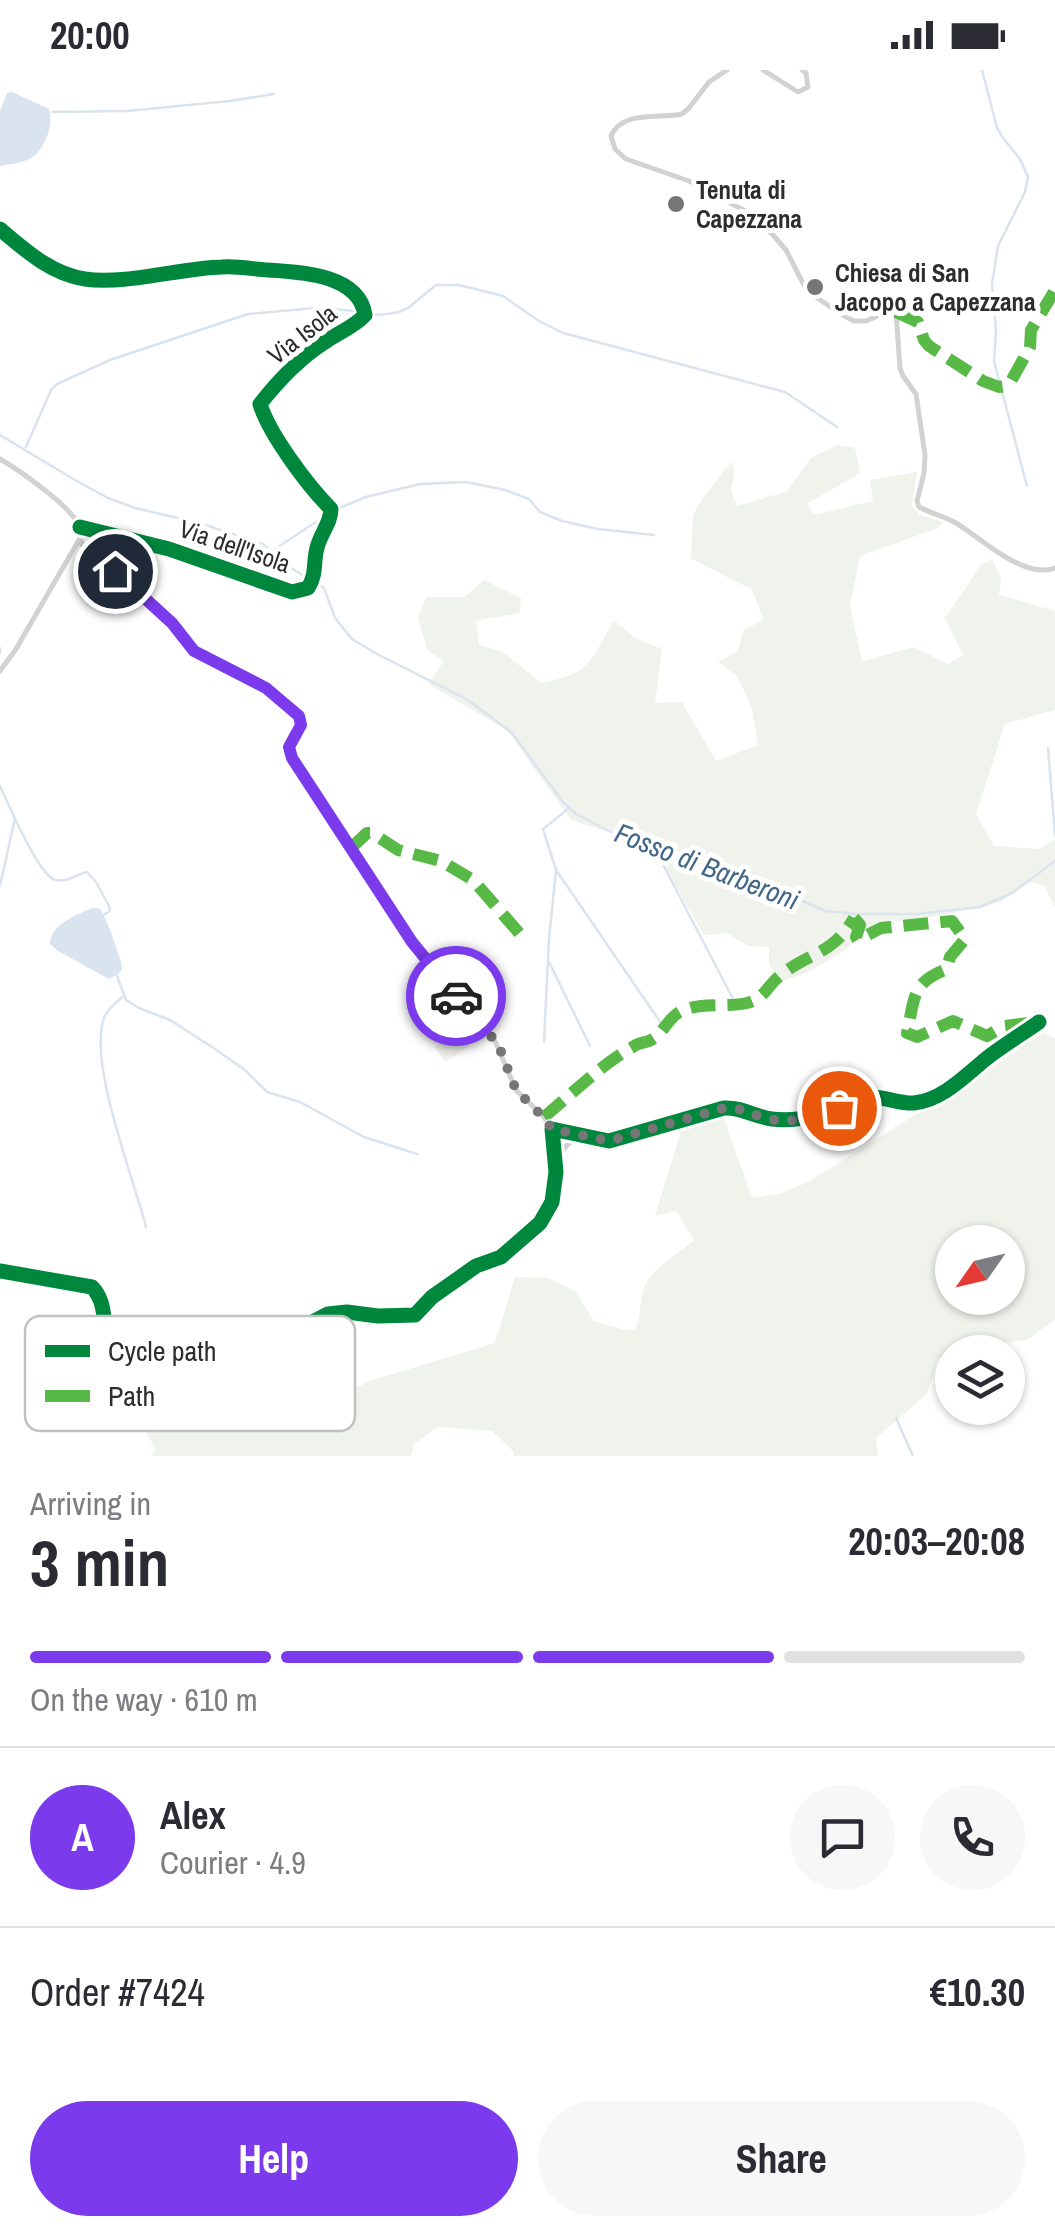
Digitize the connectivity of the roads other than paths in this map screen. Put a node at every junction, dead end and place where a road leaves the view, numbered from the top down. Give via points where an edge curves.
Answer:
1 (727, 70) edge
2 (762, 70) edge
3 (802, 70) edge
4 (0, 228) edge
5 (0, 459) edge
6 (80, 527) junction
7 (80, 538) junction
8 (1055, 568) edge
9 (312, 582) joint
10 (0, 672) edge
11 (1039, 1022) dead end
12 (552, 1129) junction
13 (587, 1136) junction
14 (555, 1160) junction
15 (0, 1271) edge
16 (104, 1316) edge
17 (324, 1316) edge

1 - 8 street via 682,114 616,125 615,149 630,162 689,181 748,213 786,250 808,291 854,322 896,312 900,368 916,394 925,455 919,506 1033,570
2 - 3 street via 798,92 808,87
4 - 9 street, Via Isola via 47,266 82,279 222,267 312,273 332,279 364,304 359,322 298,362 260,404 266,424 331,509
5 - 6 street
6 - 7 street
6 - 9 street, Via dell'Isola via 169,548 292,592
7 - 10 street
7 - 12 street via 194,651 266,688 299,716 292,758 412,942 495,1041 516,1090
11 - 13 street via 966,1078 914,1103 868,1097 812,1118 776,1120 724,1108 609,1141
12 - 13 street
12 - 14 street
13 - 14 street via 569,1143
14 - 17 street via 552,1202 540,1224 501,1257 476,1266 415,1315
15 - 16 street via 92,1286

